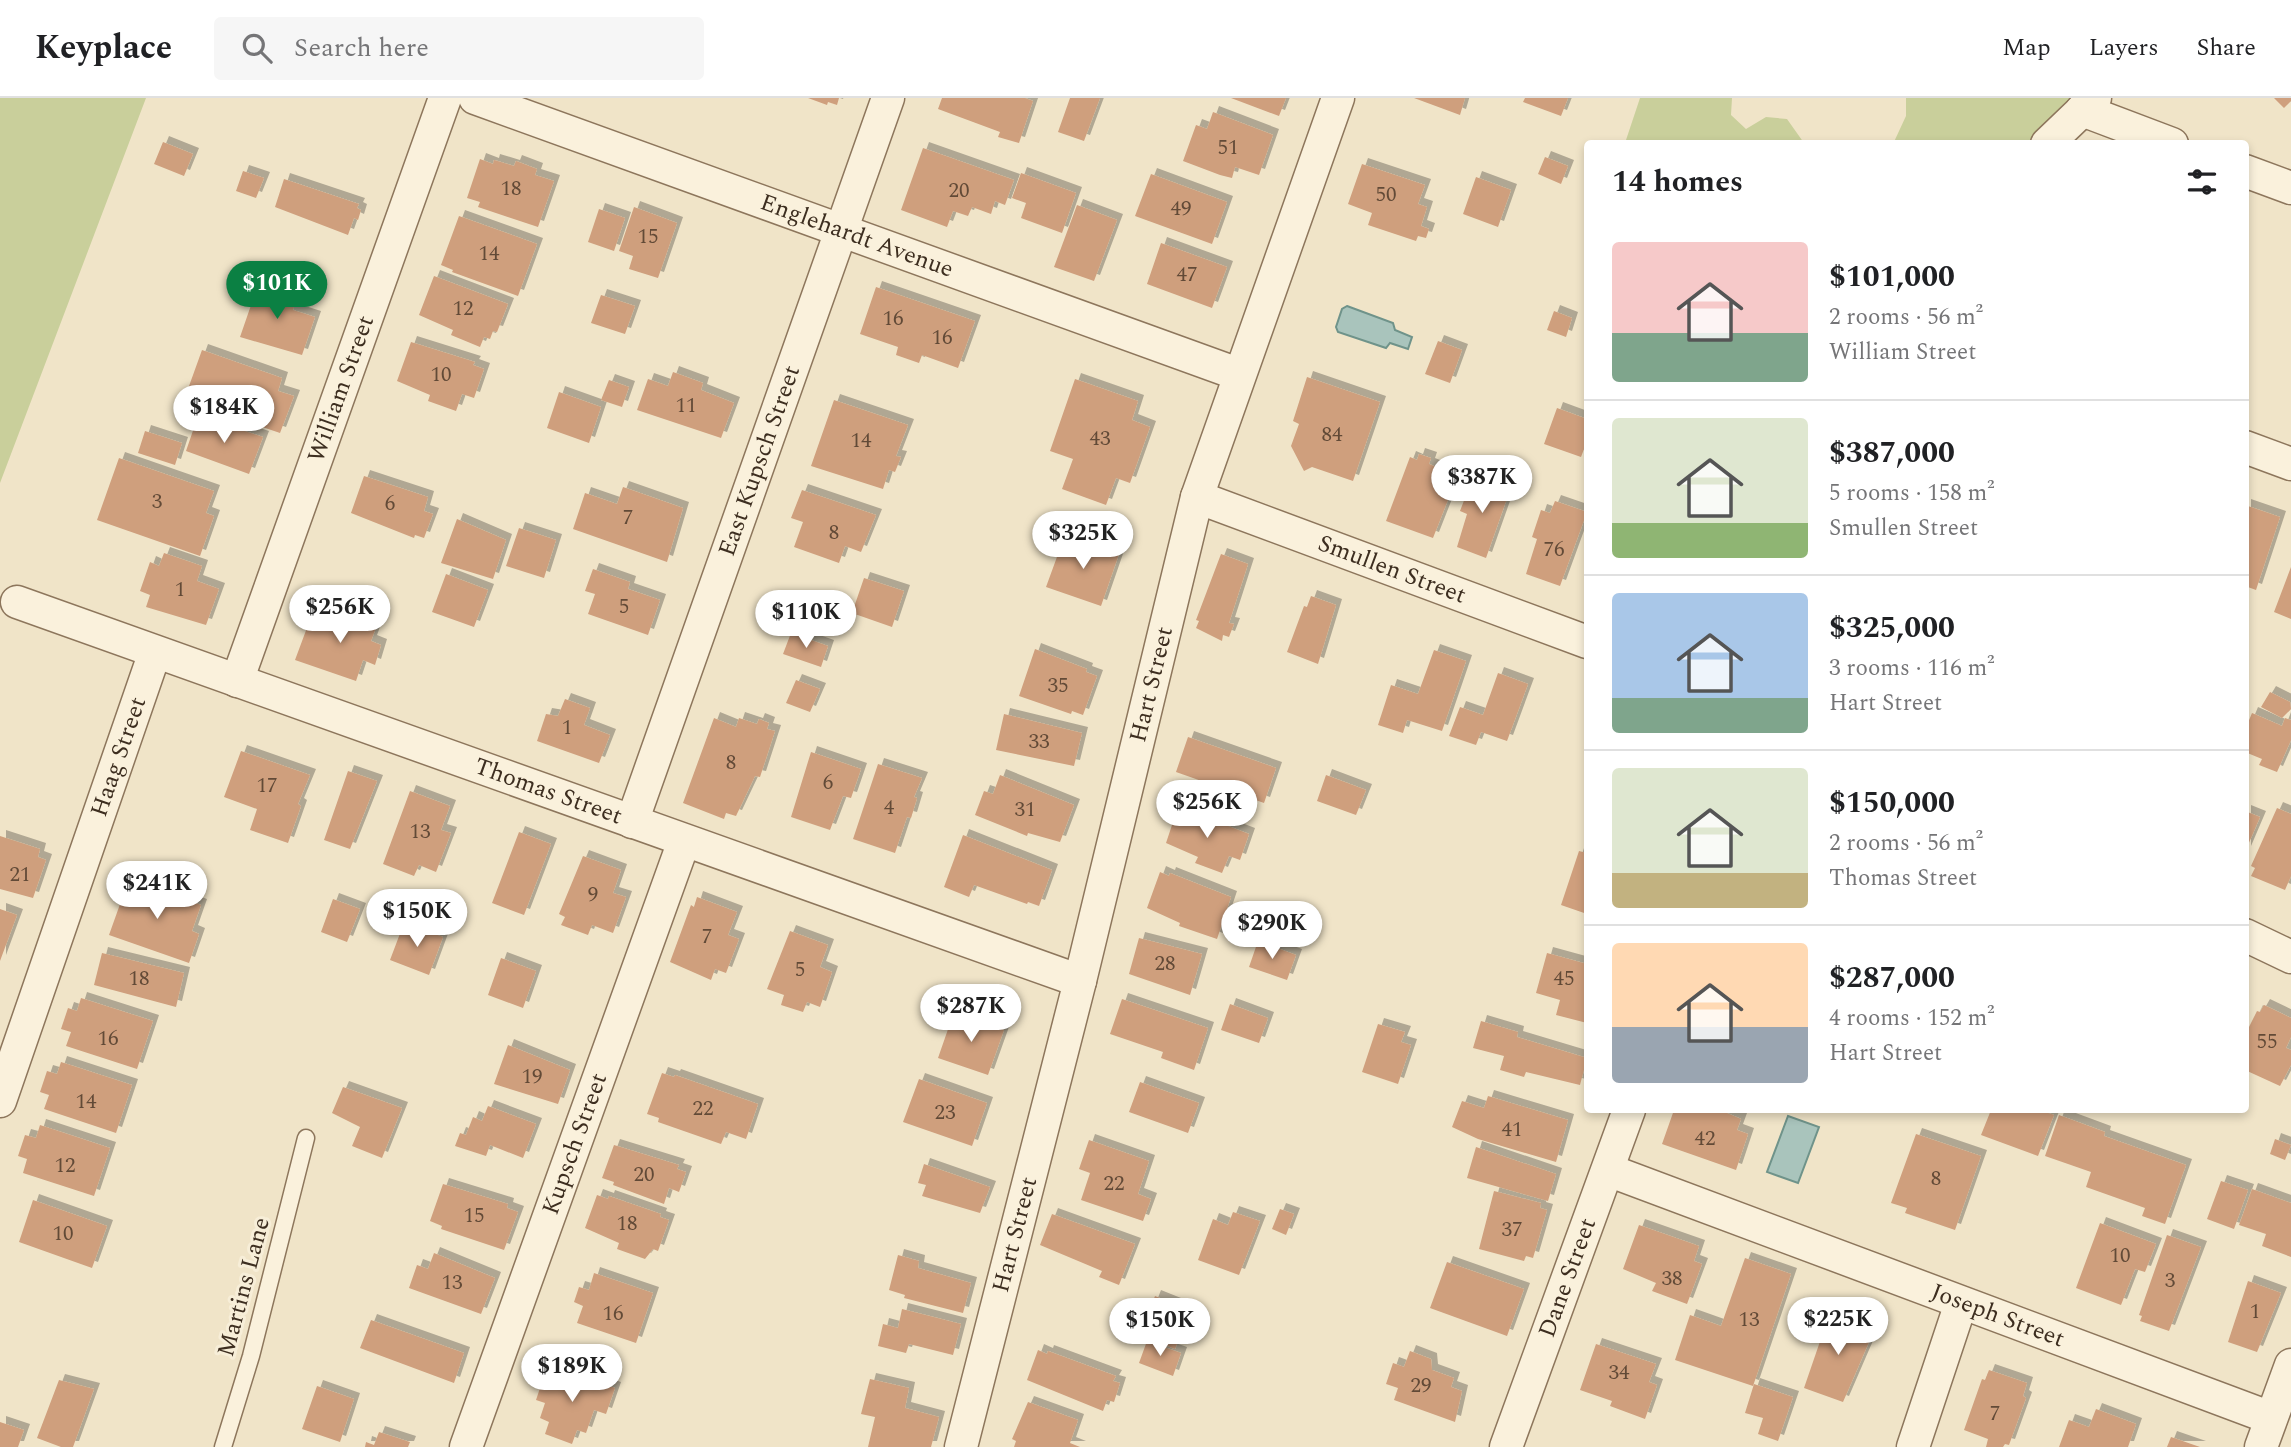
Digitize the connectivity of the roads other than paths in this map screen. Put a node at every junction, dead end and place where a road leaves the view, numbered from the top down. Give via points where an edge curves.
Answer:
1 (444, 98) edge
2 (475, 98) edge
3 (888, 98) edge
4 (1338, 98) edge
5 (2088, 104) edge
6 (2051, 140) edge
7 (2164, 140) edge
8 (2249, 172) edge
9 (2291, 188) edge
10 (841, 229) junction
11 (1238, 374) junction
12 (2249, 448) edge
13 (2291, 464) edge
14 (1197, 497) junction
15 (17, 603) dead end
16 (1584, 641) edge
17 (155, 652) junction
18 (237, 681) junction
19 (632, 822) junction
20 (684, 841) junction
21 (2249, 937) edge
22 (2291, 957) edge
23 (1080, 981) junction
24 (0, 1101) edge
25 (1628, 1113) edge
26 (306, 1138) dead end
27 (1608, 1170) junction
28 (1961, 1303) junction
29 (2291, 1365) edge
30 (2266, 1433) edge
31 (223, 1447) edge
32 (466, 1447) edge
33 (961, 1447) edge
34 (1506, 1447) edge
35 (1913, 1447) edge

1 - 18 street, William Street
2 - 10 street, Englehardt Avenue
3 - 10 street, East Kupsch Street
4 - 11 street, Hart Street
5 - 6 street
5 - 7 street
8 - 9 street
10 - 11 street, Englehardt Avenue
10 - 19 street, East Kupsch Street
11 - 14 street, Hart Street
12 - 13 street
14 - 16 street, Smullen Street
14 - 23 street, Hart Street
15 - 17 street, Thomas Street
17 - 18 street, Thomas Street
17 - 24 street, Haag Street
18 - 19 street, Thomas Street
19 - 20 street, Thomas Street
20 - 23 street, Thomas Street
20 - 32 street, Kupsch Street
21 - 22 street
23 - 33 street, Hart Street
25 - 27 street, Dane Street
26 - 31 lane, Martins Lane
27 - 28 street, Joseph Street
27 - 34 street, Dane Street
28 - 30 street, Joseph Street
28 - 35 street
29 - 30 street

